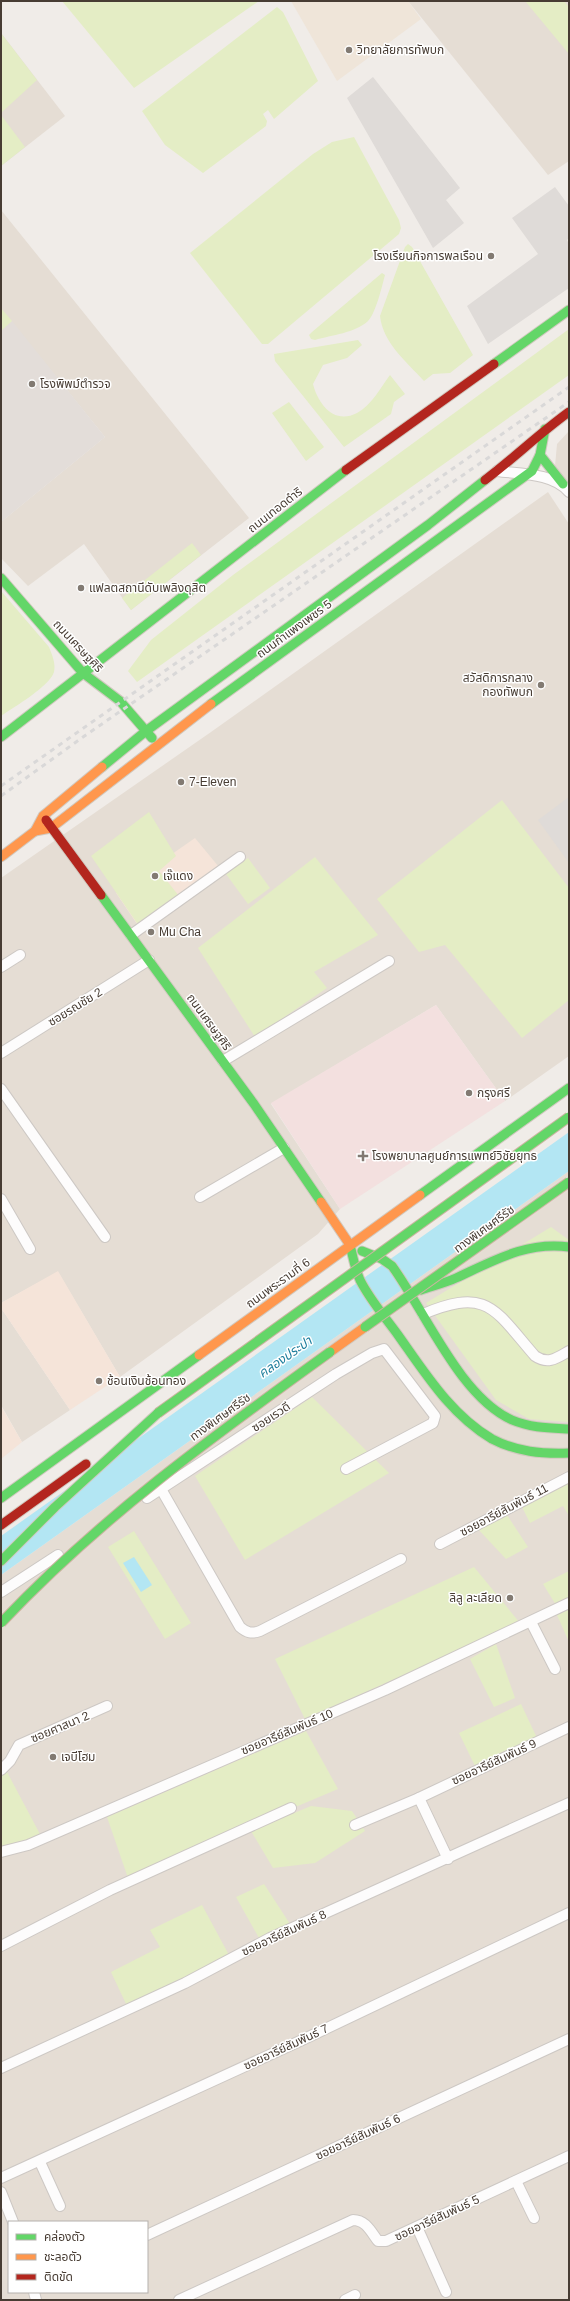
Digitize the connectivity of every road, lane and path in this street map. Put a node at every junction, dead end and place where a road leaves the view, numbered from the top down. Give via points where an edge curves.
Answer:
1 (569, 310) edge
2 (569, 412) edge
3 (545, 429) junction
4 (540, 456) junction
5 (497, 471) junction
6 (526, 475) junction
7 (566, 488) edge
8 (1, 578) edge
9 (83, 673) junction
10 (146, 731) junction
11 (1, 737) edge
12 (157, 745) junction
13 (43, 816) junction
14 (51, 828) junction
15 (35, 831) junction
16 (240, 856) dead end
17 (1, 857) edge
18 (131, 935) junction
19 (20, 955) dead end
20 (149, 960) junction
21 (389, 961) dead end
22 (1, 967) edge
23 (1, 1053) edge
24 (223, 1061) junction
25 (569, 1088) edge
26 (1, 1090) edge
27 (569, 1117) edge
28 (284, 1148) junction
29 (569, 1182) edge
30 (200, 1197) dead end
31 (1, 1199) edge
32 (105, 1237) dead end
33 (350, 1245) junction
34 (569, 1246) edge
35 (30, 1249) dead end
36 (415, 1296) junction
37 (423, 1314) junction
38 (569, 1351) edge
39 (158, 1413) junction
40 (569, 1429) edge
41 (569, 1453) edge
42 (346, 1469) dead end
43 (569, 1477) edge
44 (161, 1489) junction
45 (1, 1498) edge
46 (1, 1525) edge
47 (440, 1544) dead end
48 (401, 1559) dead end
49 (1, 1561) edge
50 (1, 1592) edge
51 (569, 1603) edge
52 (531, 1622) junction
53 (1, 1623) edge
54 (555, 1669) dead end
55 (108, 1706) dead end
56 (569, 1727) edge
57 (1, 1770) edge
58 (419, 1798) junction
59 (569, 1803) edge
60 (291, 1808) dead end
61 (355, 1825) dead end
62 (1, 1852) edge
63 (448, 1859) junction
64 (569, 1913) edge
65 (1, 1946) edge
66 (569, 2039) edge
67 (1, 2068) edge
68 (569, 2156) edge
69 (40, 2162) junction
70 (1, 2178) edge
71 (516, 2181) junction
72 (1, 2192) edge
73 (60, 2206) dead end
74 (534, 2218) dead end
75 (13, 2221) edge
76 (417, 2227) junction
77 (148, 2235) edge
78 (446, 2292) dead end
79 (355, 2295) dead end
80 (179, 2300) edge
81 (345, 2300) edge

1 - 9 main road, ถนนเทอดดำริ via 350,467
2 - 3 main road, ถนนกำแพงเพชร 5
3 - 4 main road, ถนนกำแพงเพชร 5
3 - 5 main road, ถนนกำแพงเพชร 5 via 526,449
4 - 6 main road, ถนนกำแพงเพชร 5 via 532,471
4 - 7 main road
5 - 6 street
5 - 10 main road, ถนนกำแพงเพชร 5 via 428,525
6 - 7 street via 550,479
6 - 12 main road, ถนนกำแพงเพชร 5
8 - 9 main road, ถนนเศรษฐศิริ
9 - 10 main road, ถนนเศรษฐศิริ via 120,701
9 - 11 main road, ถนนเทอดดำริ
10 - 12 main road, ถนนเศรษฐศิริ
10 - 13 main road, ถนนกำแพงเพชร 5
12 - 14 main road, ถนนกำแพงเพชร 5
13 - 14 main road, ถนนเศรษฐศิริ
13 - 15 main road, ถนนกำแพงเพชร 5
14 - 15 main road, ถนนกำแพงเพชร 5
14 - 18 main road, ถนนเศรษฐศิริ
15 - 17 main road, ถนนกำแพงเพชร 5
16 - 18 street
18 - 20 main road, ถนนเศรษฐศิริ
19 - 22 street
20 - 23 street, ซอยรณชัย 2
20 - 24 main road, ถนนเศรษฐศิริ
21 - 24 street
24 - 28 main road, ถนนเศรษฐศิริ
25 - 33 main road, ถนนพระรามที่ 6
26 - 32 street
27 - 39 main road, bridge
28 - 30 street
28 - 33 main road, ถนนเศรษฐศิริ
29 - 36 main road, ทางพิเศษศรีรัช, bridge
31 - 35 street
33 - 36 main road via 386,1261
33 - 41 main road via 360,1279 431,1383 472,1426 513,1448 537,1453
33 - 45 main road, ถนนพระรามที่ 6
34 - 36 main road via 541,1246 492,1259
36 - 37 main road
36 - 53 main road, ทางพิเศษศรีรัช, bridge via 180,1461 78,1544
37 - 38 street via 445,1305 481,1303 498,1314 542,1361 553,1360
37 - 40 main road via 472,1390 490,1407 534,1429
39 - 46 main road
39 - 49 main road via 55,1507
42 - 44 street, ซอยเรวดี via 433,1423 435,1416 384,1349 336,1374
43 - 47 street, ซอยอารีย์สัมพันธ์ 11
44 - 48 street via 240,1627 246,1632 253,1634 260,1631
44 - 50 street, ซอยเรวดี
51 - 52 street, ซอยอารีย์สัมพันธ์ 10
52 - 54 street
52 - 62 street, ซอยอารีย์สัมพันธ์ 10 via 385,1690 75,1825 28,1845
55 - 57 street, ซอยศาสนา 2 via 19,1744 10,1761
56 - 58 street, ซอยอารีย์สัมพันธ์ 9
58 - 61 street, ซอยอารีย์สัมพันธ์ 9
58 - 63 street
59 - 63 street, ซอยอารีย์สัมพันธ์ 8
60 - 65 street via 110,1890
63 - 67 street, ซอยอารีย์สัมพันธ์ 8 via 270,1938 185,1983
64 - 69 street, ซอยอารีย์สัมพันธ์ 7
66 - 77 street, ซอยอารีย์สัมพันธ์ 6
68 - 71 street, ซอยอารีย์สัมพันธ์ 5
69 - 70 street, ซอยอารีย์สัมพันธ์ 7
69 - 73 street
71 - 74 street
71 - 76 street, ซอยอารีย์สัมพันธ์ 5
72 - 75 street
76 - 78 street
76 - 80 street, ซอยอารีย์สัมพันธ์ 5 via 382,2243 365,2224 353,2220
79 - 81 street

